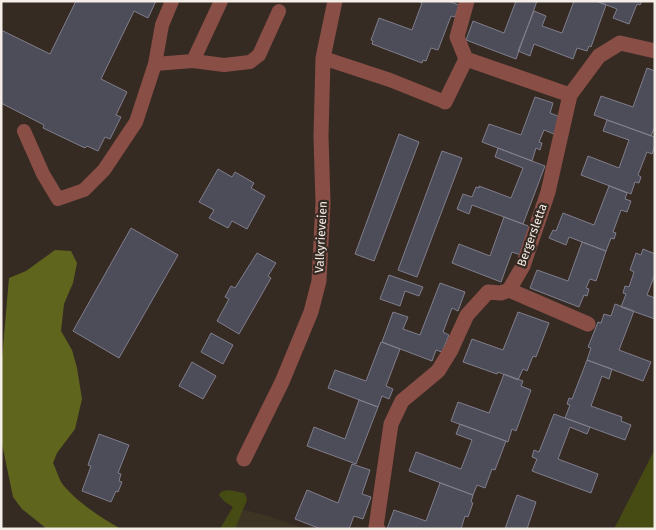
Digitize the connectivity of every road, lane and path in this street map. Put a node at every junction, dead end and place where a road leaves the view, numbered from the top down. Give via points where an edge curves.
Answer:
1 (172, 1) edge
2 (221, 1) edge
3 (335, 1) edge
4 (467, 1) edge
5 (279, 11) dead end
6 (655, 52) edge
7 (323, 58) junction
8 (466, 59) junction
9 (193, 61) junction
10 (155, 64) junction
11 (570, 95) junction
12 (445, 102) joint
13 (24, 131) dead end
14 (509, 290) junction
15 (588, 324) dead end
16 (244, 459) dead end
17 (378, 529) edge

1 - 10 lane via 162,25
2 - 9 lane
3 - 7 street, Valkyrieveien
4 - 8 street via 457,38
5 - 9 lane via 259,55 250,62 224,65
6 - 11 street, Bergersletta via 620,43 599,56
7 - 12 lane
7 - 16 street, Valkyrieveien via 323,203 319,281 311,312 293,356
8 - 11 street
8 - 12 street
9 - 10 lane
10 - 13 lane via 136,122 104,170 84,190 58,199
11 - 14 street, Bergersletta via 548,192 523,266
14 - 15 street
14 - 17 street via 488,292 467,315 438,371 402,401 391,424

